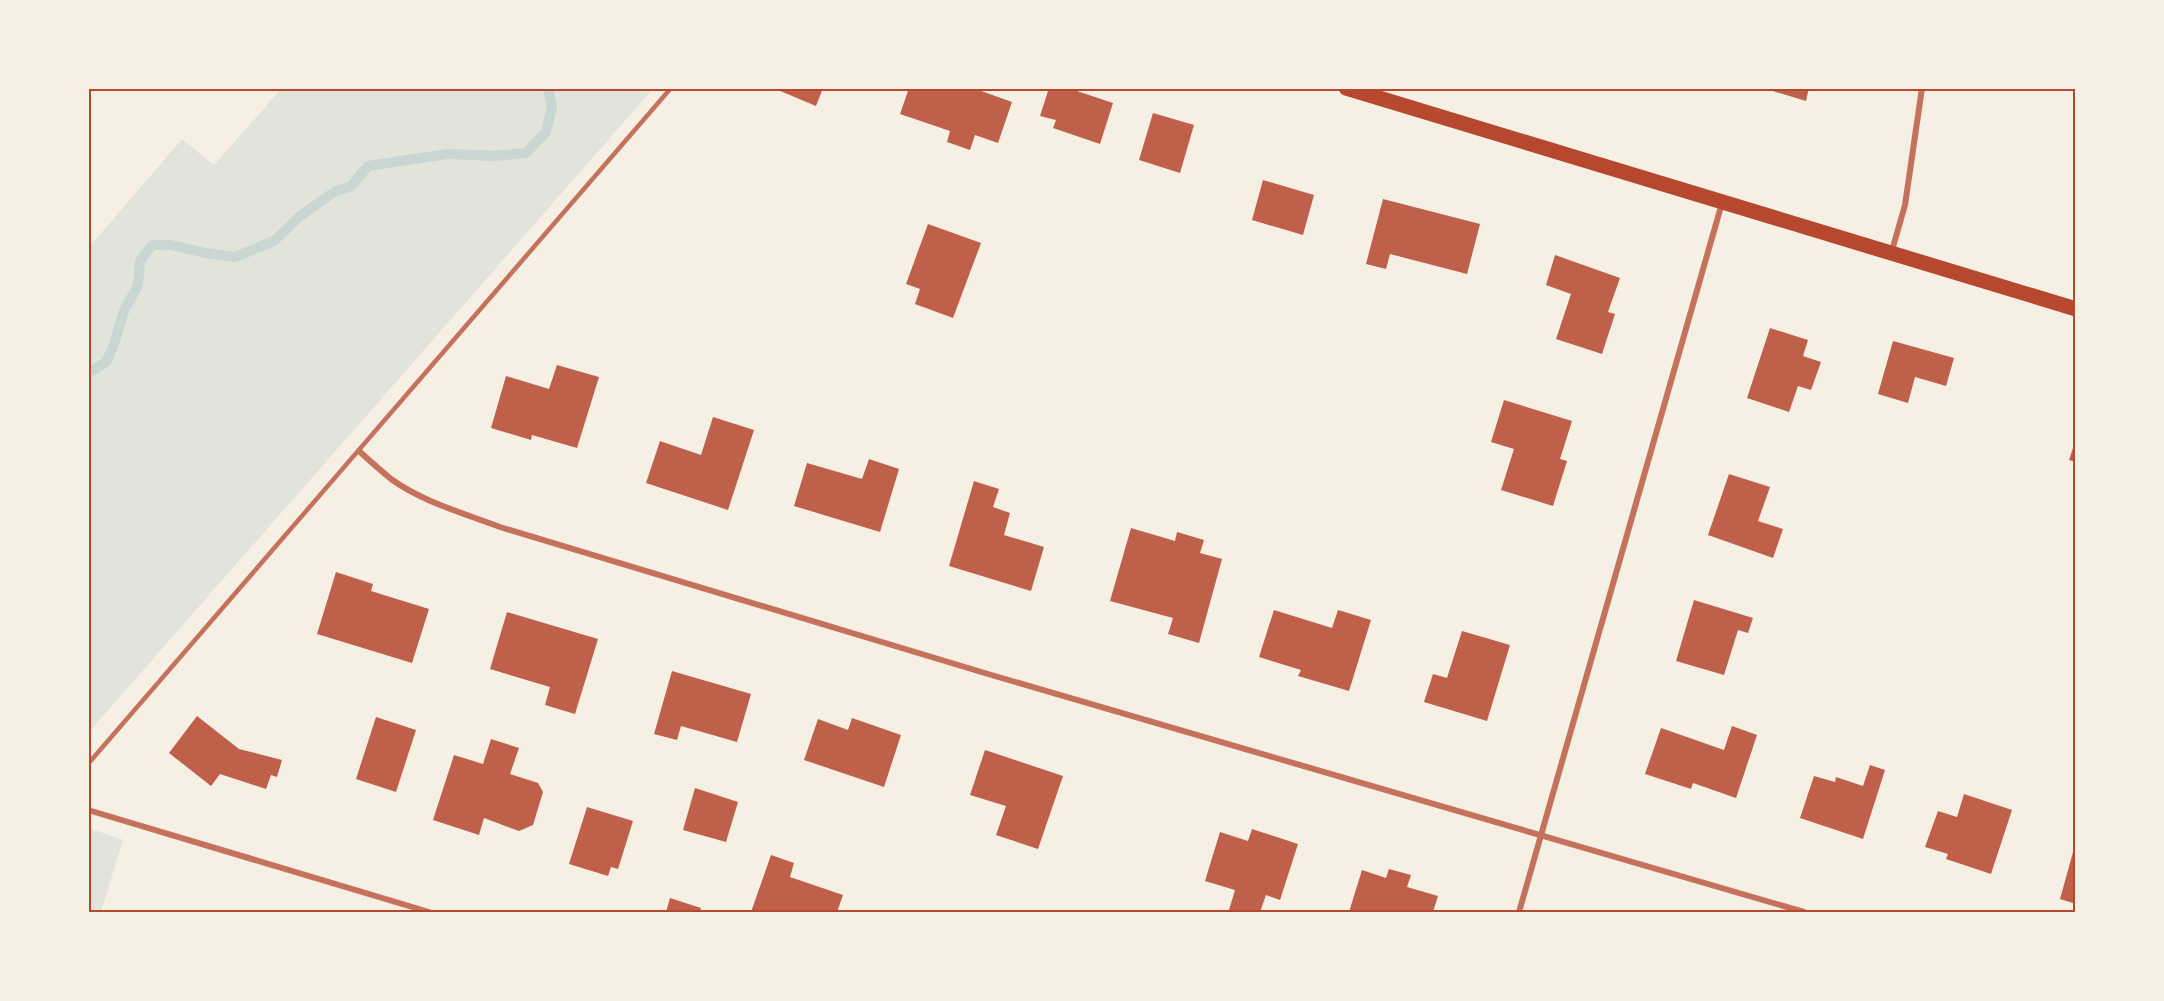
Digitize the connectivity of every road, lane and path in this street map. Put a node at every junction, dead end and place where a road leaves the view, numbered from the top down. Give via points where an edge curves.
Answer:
1 (670, 88) edge
2 (1346, 88) edge
3 (1922, 88) edge
4 (1722, 203) junction
5 (1891, 254) junction
6 (2076, 309) edge
7 (359, 451) junction
8 (88, 764) edge
9 (88, 810) edge
10 (1540, 836) junction
11 (429, 912) edge
12 (1519, 912) edge
13 (1804, 912) edge

1 - 7 lane
2 - 4 main road
3 - 5 street via 1905,205
4 - 5 main road
4 - 10 street
5 - 6 main road
7 - 8 lane
7 - 10 street via 410,490 500,527
9 - 11 street
10 - 12 street
10 - 13 street

